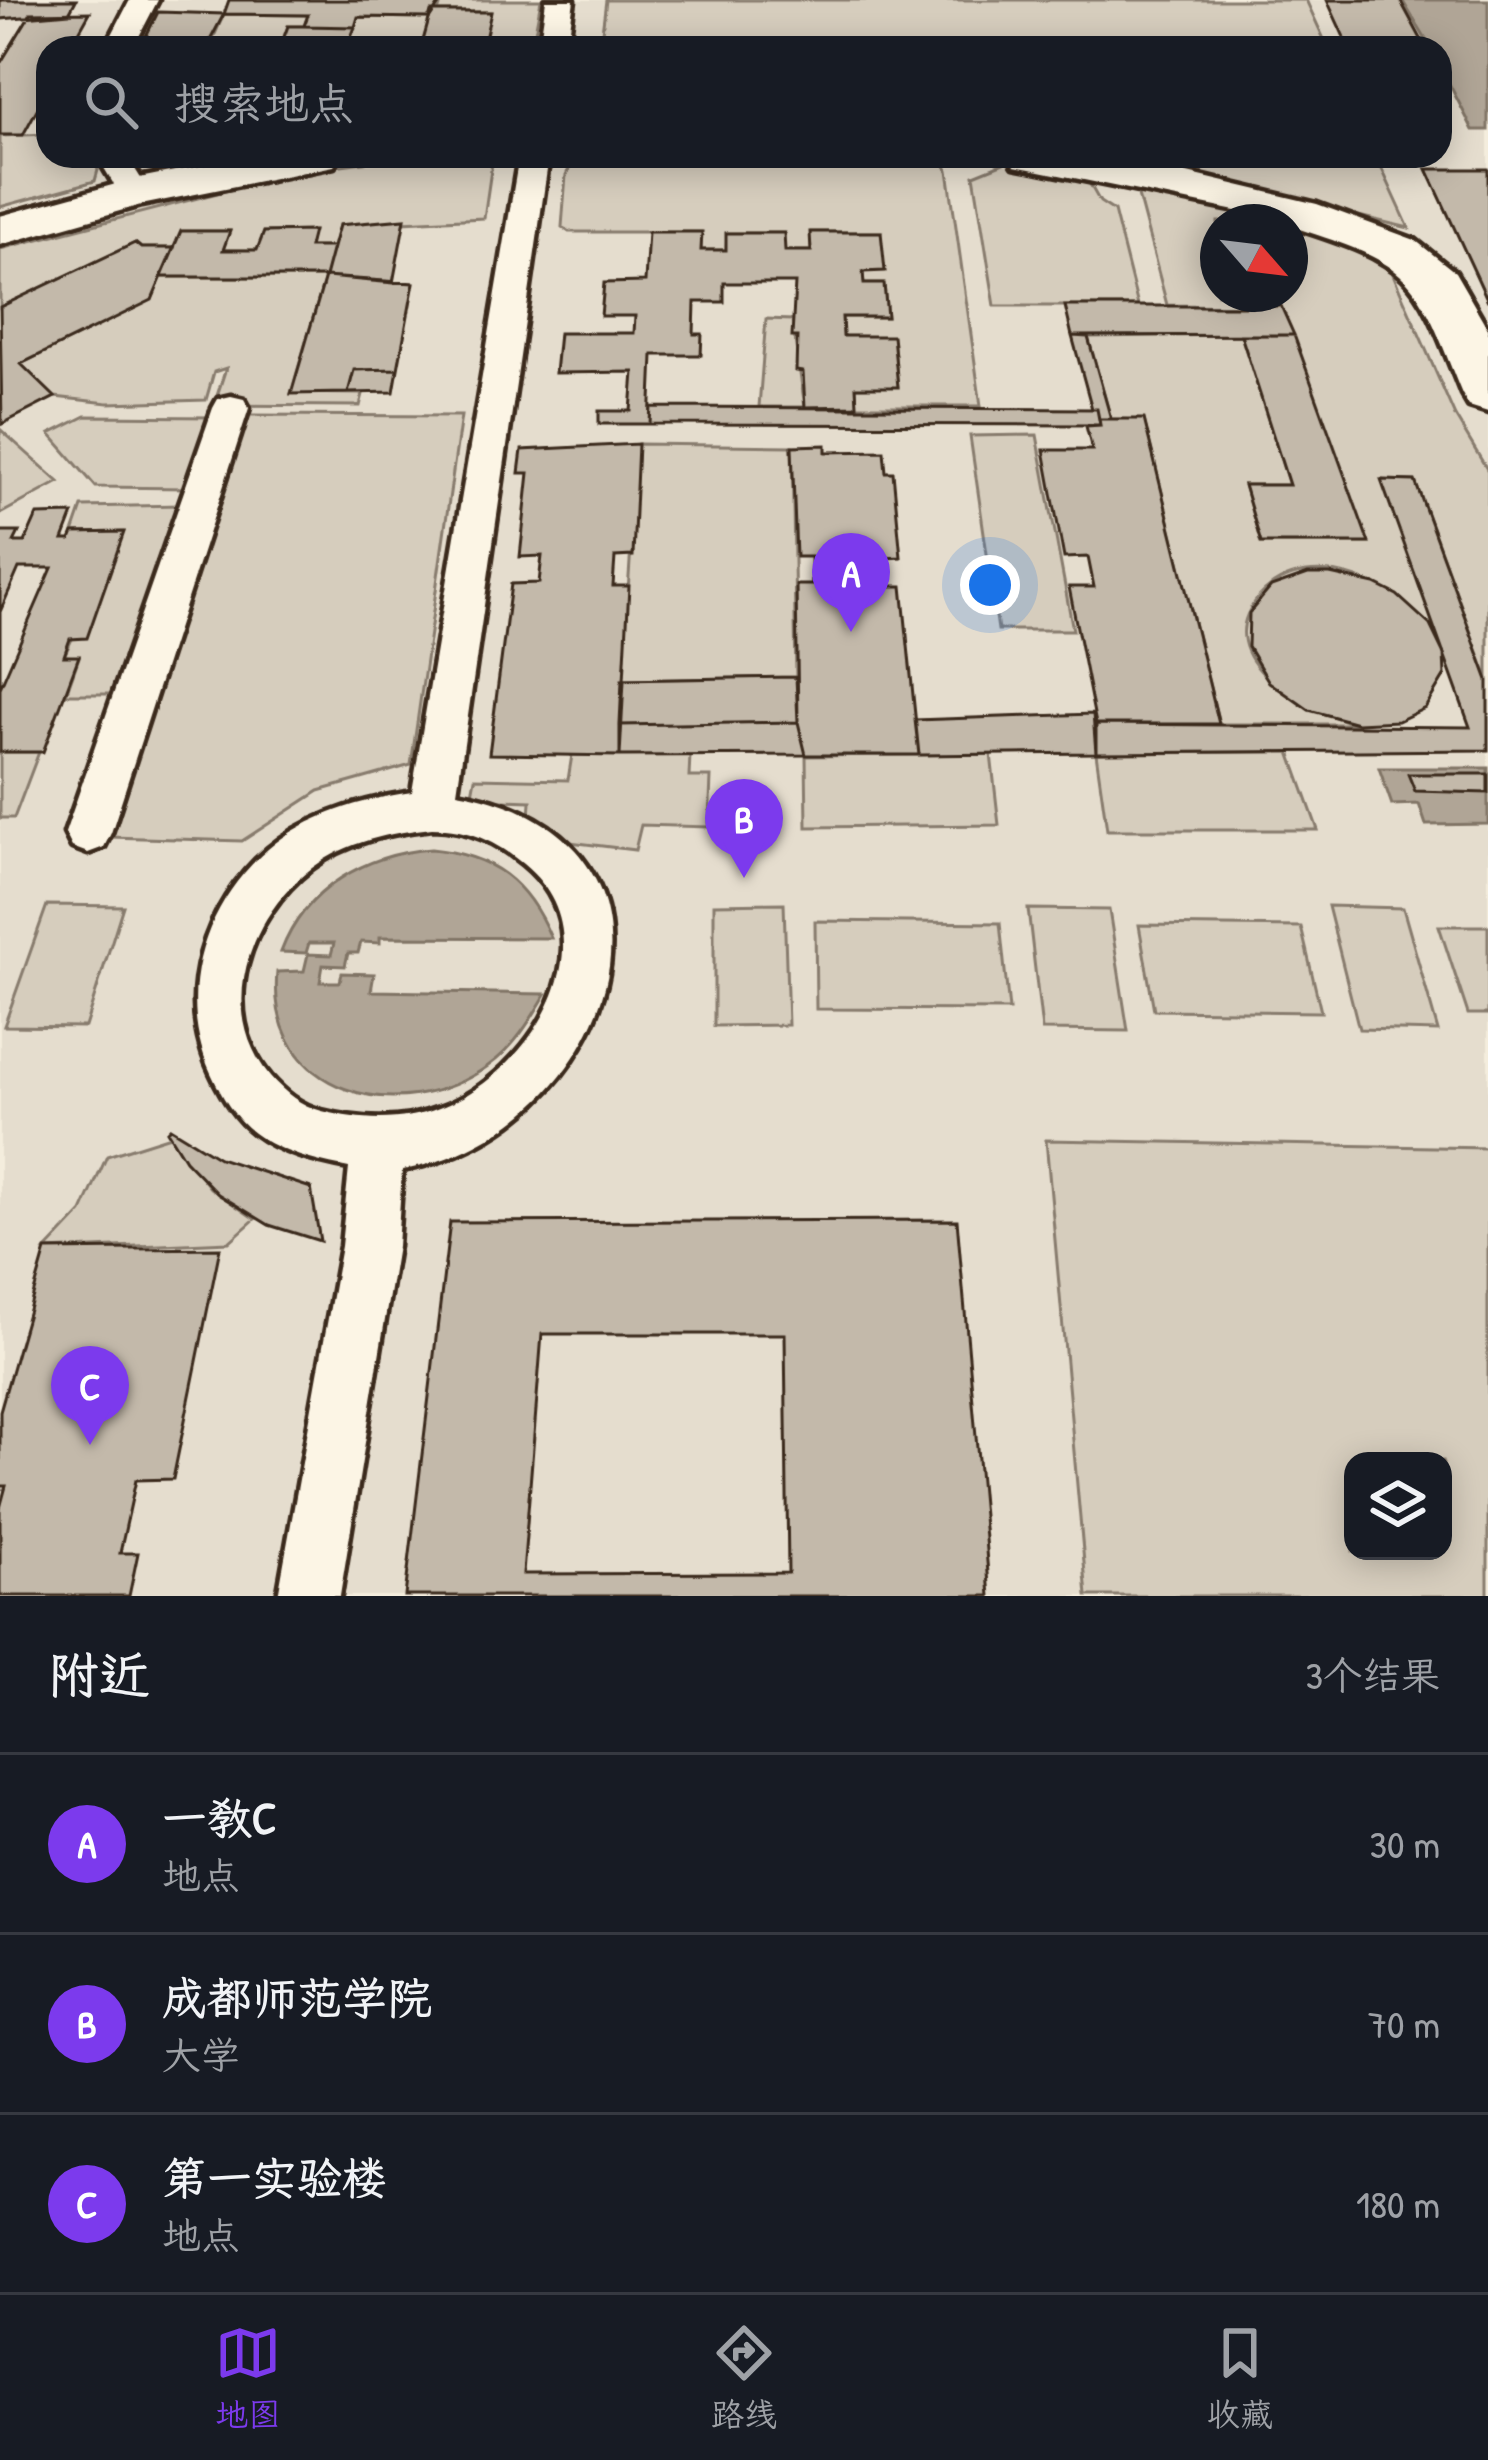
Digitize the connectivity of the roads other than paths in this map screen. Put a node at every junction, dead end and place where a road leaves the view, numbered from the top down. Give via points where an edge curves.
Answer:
1 (144, 0) edge
2 (560, 0) edge
3 (125, 36) edge
4 (555, 36) edge
5 (188, 168) edge
6 (532, 168) edge
7 (1085, 168) edge
8 (123, 174) edge
9 (0, 231) edge
10 (1488, 394) edge
11 (231, 408) dead end
12 (433, 808) junction
13 (88, 833) dead end
14 (377, 1146) junction
15 (309, 1596) edge

1 - 3 street
2 - 4 street
5 - 8 street
6 - 12 street
7 - 10 street via 1391,243 1437,281
8 - 9 street
11 - 13 street
12 - 14 street via 492,818 539,845 573,886 588,938 583,995 555,1052 508,1100 446,1134
12 - 14 street via 384,813 330,832 282,865 244,908 220,960 215,1014 230,1065 264,1108 315,1136
14 - 15 street via 369,1246

